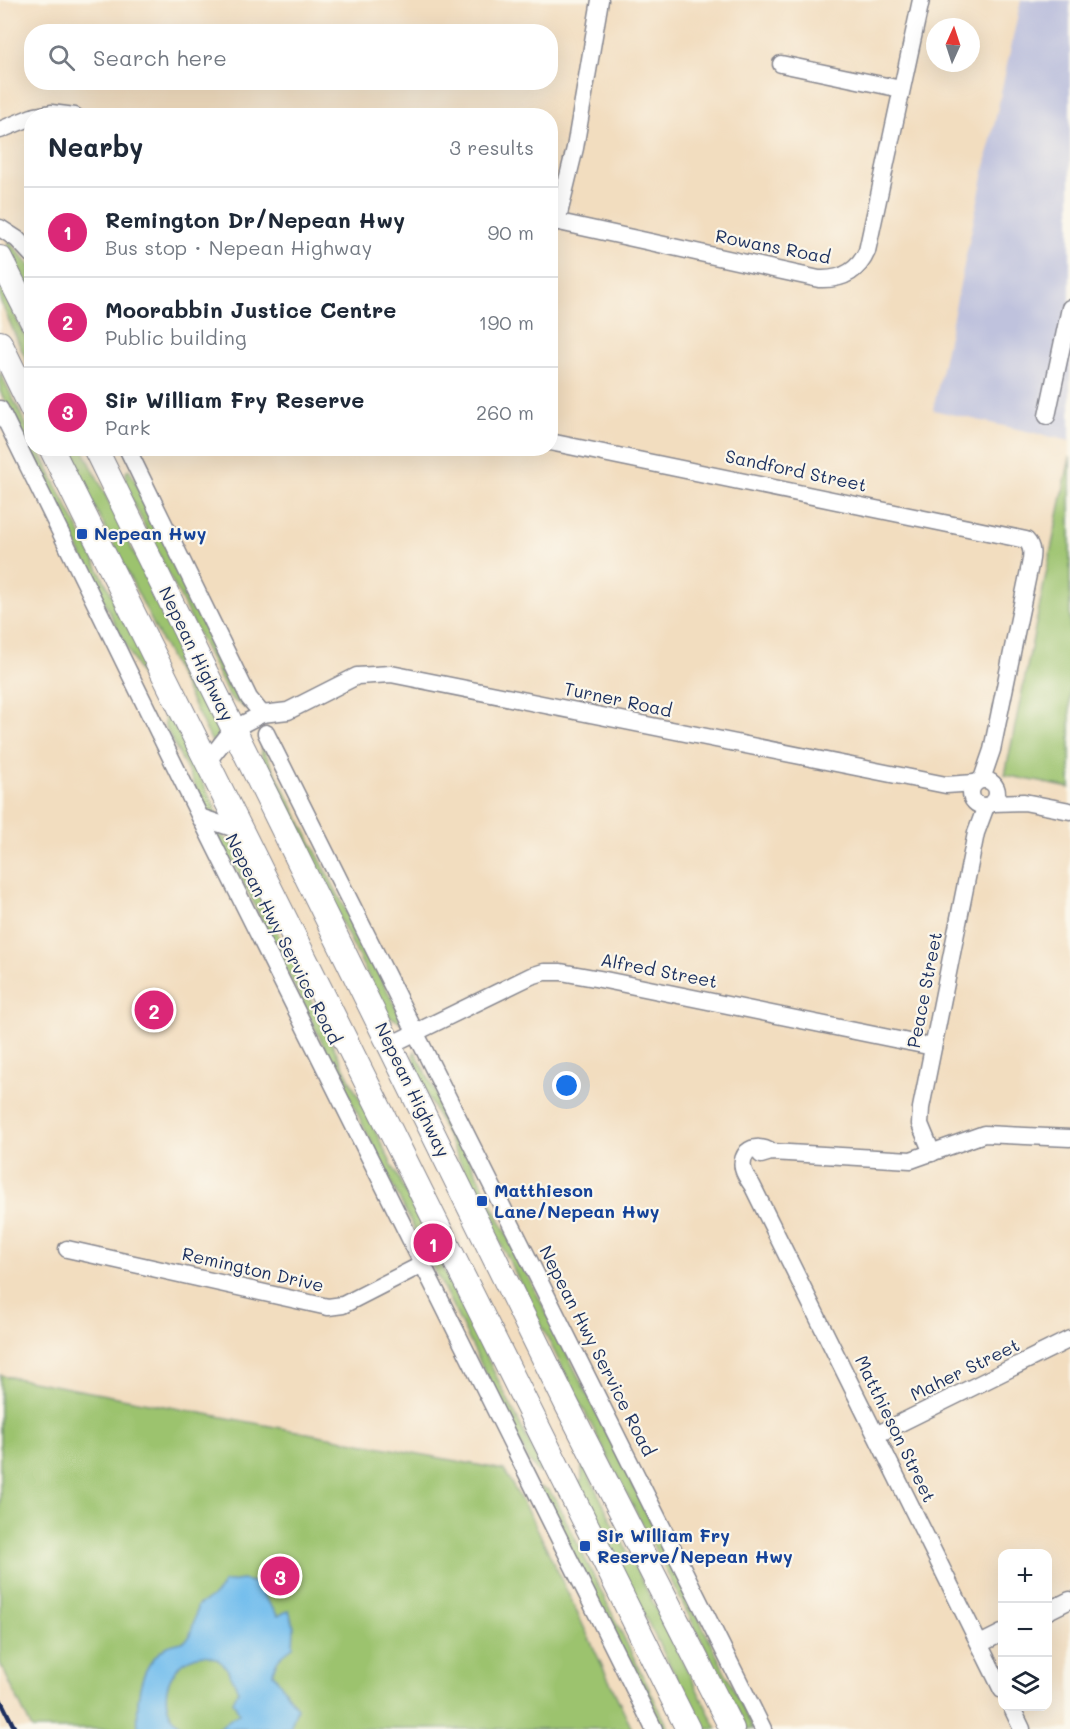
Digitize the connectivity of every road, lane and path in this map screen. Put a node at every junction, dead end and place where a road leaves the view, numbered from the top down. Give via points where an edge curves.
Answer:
1 (600, 0) edge
2 (921, 0) edge
3 (782, 64) dead end
4 (901, 89) junction
5 (24, 121) edge
6 (3, 132) edge
7 (558, 207) edge
8 (558, 222) edge
9 (0, 228) edge
10 (24, 246) edge
11 (0, 258) edge
12 (24, 305) edge
13 (1070, 308) edge
14 (0, 343) edge
15 (24, 392) edge
16 (0, 409) edge
17 (1047, 416) dead end
18 (558, 444) edge
19 (55, 456) edge
20 (133, 456) edge
21 (99, 457) edge
22 (1031, 544) joint
23 (167, 681) junction
24 (288, 711) junction
25 (262, 714) junction
26 (152, 718) junction
27 (232, 729) junction
28 (266, 732) junction
29 (246, 755) junction
30 (207, 762) junction
31 (984, 793) junction
32 (1070, 811) edge
33 (200, 817) junction
34 (241, 831) junction
35 (416, 1032) junction
36 (390, 1046) junction
37 (933, 1047) junction
38 (1070, 1138) edge
39 (932, 1153) junction
40 (67, 1249) dead end
41 (423, 1264) junction
42 (1070, 1339) edge
43 (876, 1435) junction
44 (594, 1457) junction
45 (561, 1474) junction
46 (533, 1486) junction
47 (1070, 1600) edge
48 (1052, 1609) edge
49 (998, 1635) edge
50 (980, 1644) junction
51 (998, 1682) edge
52 (1013, 1711) edge
53 (654, 1729) edge
54 (688, 1729) edge
55 (732, 1729) edge
56 (763, 1729) edge
57 (1022, 1729) edge

1 - 7 street via 575,148
2 - 4 street, Rowans Road
3 - 4 street
4 - 8 street, Rowans Road via 867,251 859,266 842,277 819,279
5 - 6 street
9 - 10 street
11 - 12 highway
13 - 17 street
14 - 15 highway
16 - 26 street, Nepean Hwy Service Road
18 - 22 street, Sandford Street via 1019,537
19 - 23 highway, Nepean Highway
20 - 25 street via 249,698
21 - 27 highway, Nepean Highway
22 - 31 street, Peace Street
23 - 26 street
23 - 30 highway, Nepean Highway
24 - 25 street, Turner Road
24 - 28 street, Turner Road
24 - 31 street, Turner Road via 357,676 391,674
25 - 27 street, Turner Road
26 - 33 street, Nepean Hwy Service Road
27 - 29 highway, Nepean Highway
27 - 30 street, Turner Road
28 - 29 street, Turner Road
28 - 35 street, Nepean Hwy Service Road
29 - 36 highway, Nepean Highway
30 - 34 highway, Nepean Highway
31 - 32 street, Turner Road
31 - 37 street, Peace Street
33 - 34 street
33 - 41 street, Nepean Hwy Service Road
34 - 45 highway, Nepean Highway
35 - 36 street, Alfred Street
35 - 37 street, Alfred Street via 531,976 551,971
35 - 56 street, Nepean Hwy Service Road
36 - 44 highway, Nepean Highway
37 - 39 street, Peace Street via 920,1124
38 - 39 street via 984,1134
39 - 43 street, Matthieson Street via 911,1160 759,1153 744,1155 742,1164
40 - 41 street, Remington Drive via 328,1307 343,1305
41 - 46 street, Nepean Hwy Service Road
42 - 43 street, Maher Street
43 - 50 street, Matthieson Street
44 - 45 highway
44 - 55 highway, Nepean Highway
45 - 46 street
45 - 54 highway, Nepean Highway
46 - 53 street, Nepean Hwy Service Road
47 - 48 street
49 - 50 street
50 - 51 street, Matthieson Street
52 - 57 street

